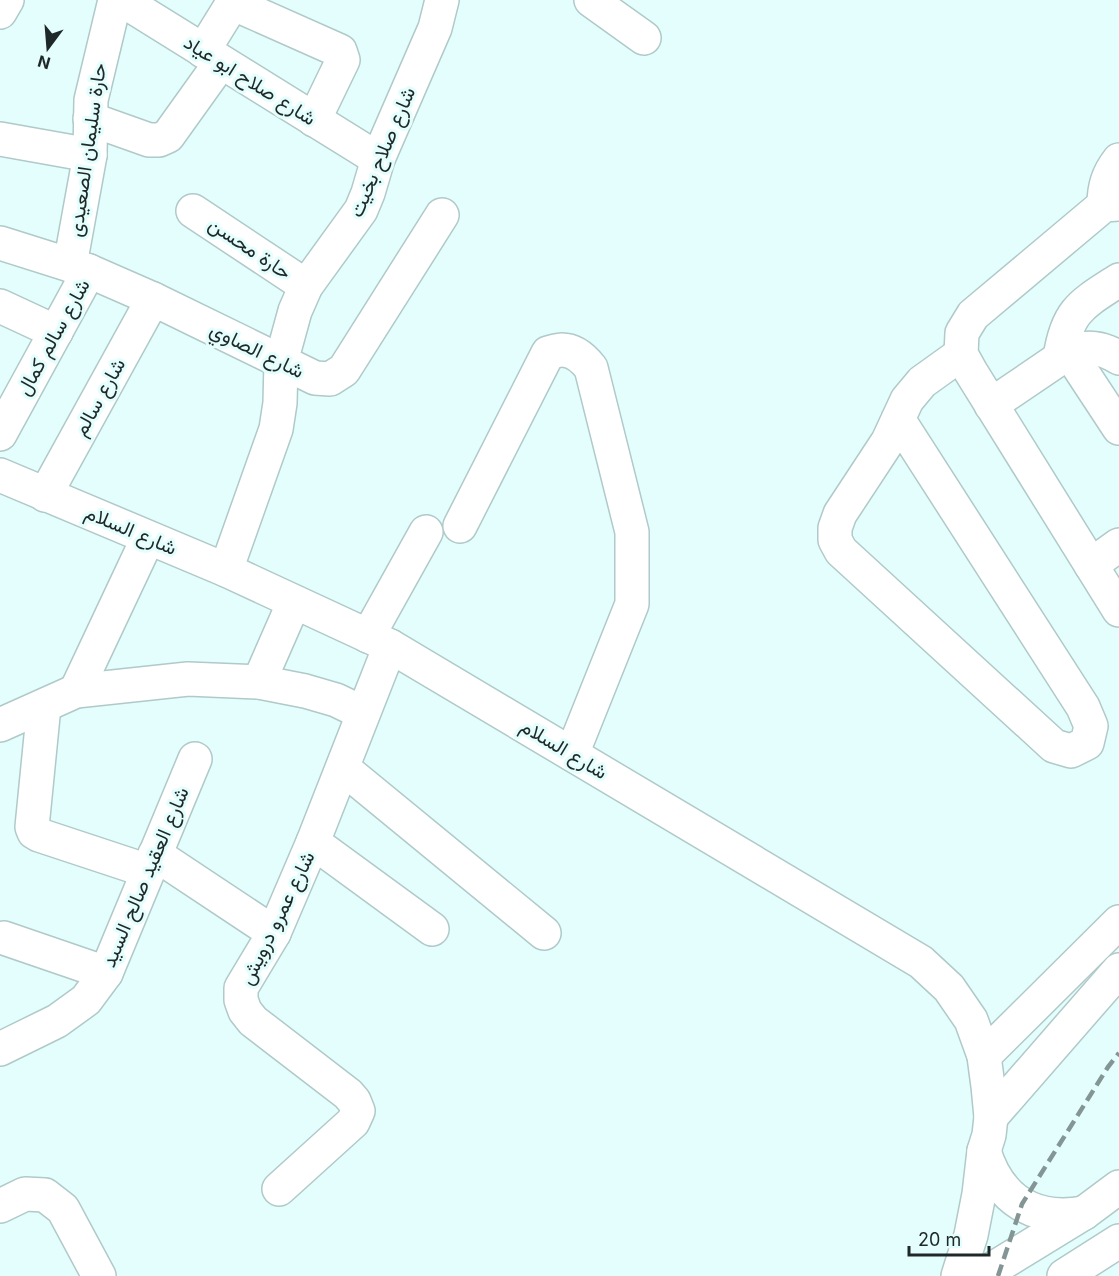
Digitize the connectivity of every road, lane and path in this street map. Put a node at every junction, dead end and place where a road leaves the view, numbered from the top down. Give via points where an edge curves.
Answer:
1 (7, 0) edge
2 (115, 0) edge
3 (122, 0) edge
4 (442, 0) edge
5 (591, 0) edge
6 (0, 12) edge
7 (644, 38) dead end
8 (212, 57) junction
9 (90, 118) junction
10 (314, 120) junction
11 (0, 139) edge
12 (90, 155) junction
13 (378, 159) junction
14 (1119, 160) edge
15 (1112, 204) edge
16 (193, 211) dead end
17 (442, 215) dead end
18 (0, 243) edge
19 (79, 268) junction
20 (1119, 280) edge
21 (306, 286) junction
22 (153, 299) junction
23 (0, 306) edge
24 (56, 332) junction
25 (961, 354) junction
26 (1065, 355) junction
27 (1119, 358) edge
28 (281, 362) junction
29 (991, 405) junction
30 (898, 419) junction
31 (1119, 428) edge
32 (0, 434) edge
33 (0, 475) edge
34 (45, 495) junction
35 (460, 526) dead end
36 (426, 532) dead end
37 (148, 538) junction
38 (1119, 545) edge
39 (1091, 565) junction
40 (226, 570) junction
41 (294, 602) junction
42 (1119, 610) edge
43 (379, 641) junction
44 (259, 682) junction
45 (76, 691) junction
46 (44, 706) junction
47 (363, 712) junction
48 (0, 725) edge
49 (572, 754) junction
50 (195, 759) dead end
51 (343, 768) junction
52 (313, 842) junction
53 (152, 863) junction
54 (1119, 922) edge
55 (432, 929) dead end
56 (274, 933) junction
57 (544, 933) dead end
58 (4, 938) dead end
59 (1119, 970) edge
60 (106, 974) junction
61 (0, 1049) edge
62 (984, 1056) junction
63 (991, 1117) junction
64 (984, 1151) junction
65 (1119, 1187) edge
66 (279, 1190) dead end
67 (0, 1206) edge
68 (1084, 1213) junction
69 (1119, 1242) edge
70 (99, 1276) edge
71 (958, 1276) edge
72 (981, 1276) edge
73 (1064, 1276) edge

1 - 6 main road
2 - 9 main road, حارة سليمان الصعيدى
3 - 8 main road, شارع صلاح ابو عياد
4 - 13 main road, شارع صلاح بخيت via 435,28
5 - 7 main road
8 - 9 main road via 168,136 149,140
8 - 10 main road, شارع صلاح ابو عياد
8 - 10 main road via 229,9 242,7 340,51 343,60
9 - 12 main road, حارة سليمان الصعيدى
10 - 13 main road, شارع صلاح ابو عياد
11 - 12 main road
12 - 19 main road, حارة سليمان الصعيدى
13 - 21 main road, شارع صلاح بخيت via 361,210
14 - 15 main road via 1104,190
15 - 25 main road via 973,315 962,333
16 - 21 main road, حارة محسن
17 - 28 main road, شارع الصاوي via 344,370 330,379 315,378
18 - 19 main road, شارع الصاوي
19 - 22 main road, شارع الصاوي
19 - 24 main road, شارع سالم كمال
20 - 26 main road via 1082,304 1066,330
21 - 28 main road, شارع صلاح بخيت
22 - 28 main road, شارع الصاوي
22 - 34 main road, شارع سالم
23 - 24 main road
24 - 32 main road, شارع سالم كمال
25 - 29 main road
25 - 30 main road via 922,382
26 - 27 main road via 1097,348
26 - 29 main road
26 - 31 main road
28 - 40 main road, شارع صلاح بخيت via 276,429
29 - 39 main road
30 - 30 main road via 840,514 835,540 841,551 1054,746 1071,751 1087,743 1091,726 1083,707
33 - 34 main road, شارع السلام
34 - 37 main road, شارع السلام
35 - 49 main road via 548,353 563,350 584,359 591,368 632,532 632,604
36 - 43 main road, شارع عمرو درويش
37 - 40 main road, شارع السلام
37 - 45 main road
38 - 39 main road
39 - 42 main road
40 - 41 main road, شارع السلام
41 - 43 main road, شارع السلام
41 - 44 main road
43 - 47 main road, شارع عمرو درويش
43 - 49 main road, شارع السلام
44 - 45 main road via 188,679
44 - 47 main road via 305,691
45 - 46 main road
46 - 48 main road
46 - 53 main road via 33,832
47 - 51 main road, شارع عمرو درويش
49 - 62 main road, شارع السلام via 921,962 949,988 971,1020
50 - 53 main road, شارع العقيد صالح السيد
51 - 52 main road, شارع عمرو درويش
51 - 57 main road
52 - 55 main road
52 - 56 main road, شارع عمرو درويش
53 - 56 main road
53 - 60 main road, شارع العقيد صالح السيد
54 - 62 main road
56 - 66 main road, شارع عمرو درويش via 241,988 245,1011 348,1094 358,1111 353,1122
58 - 60 main road
59 - 63 main road
60 - 61 main road, شارع العقيد صالح السيد via 86,1000 57,1021
62 - 63 main road, شارع السلام
63 - 64 main road, شارع السلام
64 - 68 main road via 997,1181 1022,1204 1052,1215
64 - 71 main road, شارع السلام via 979,1194
65 - 68 main road
67 - 70 main road via 25,1194 45,1195 63,1209
68 - 72 main road
69 - 73 main road

